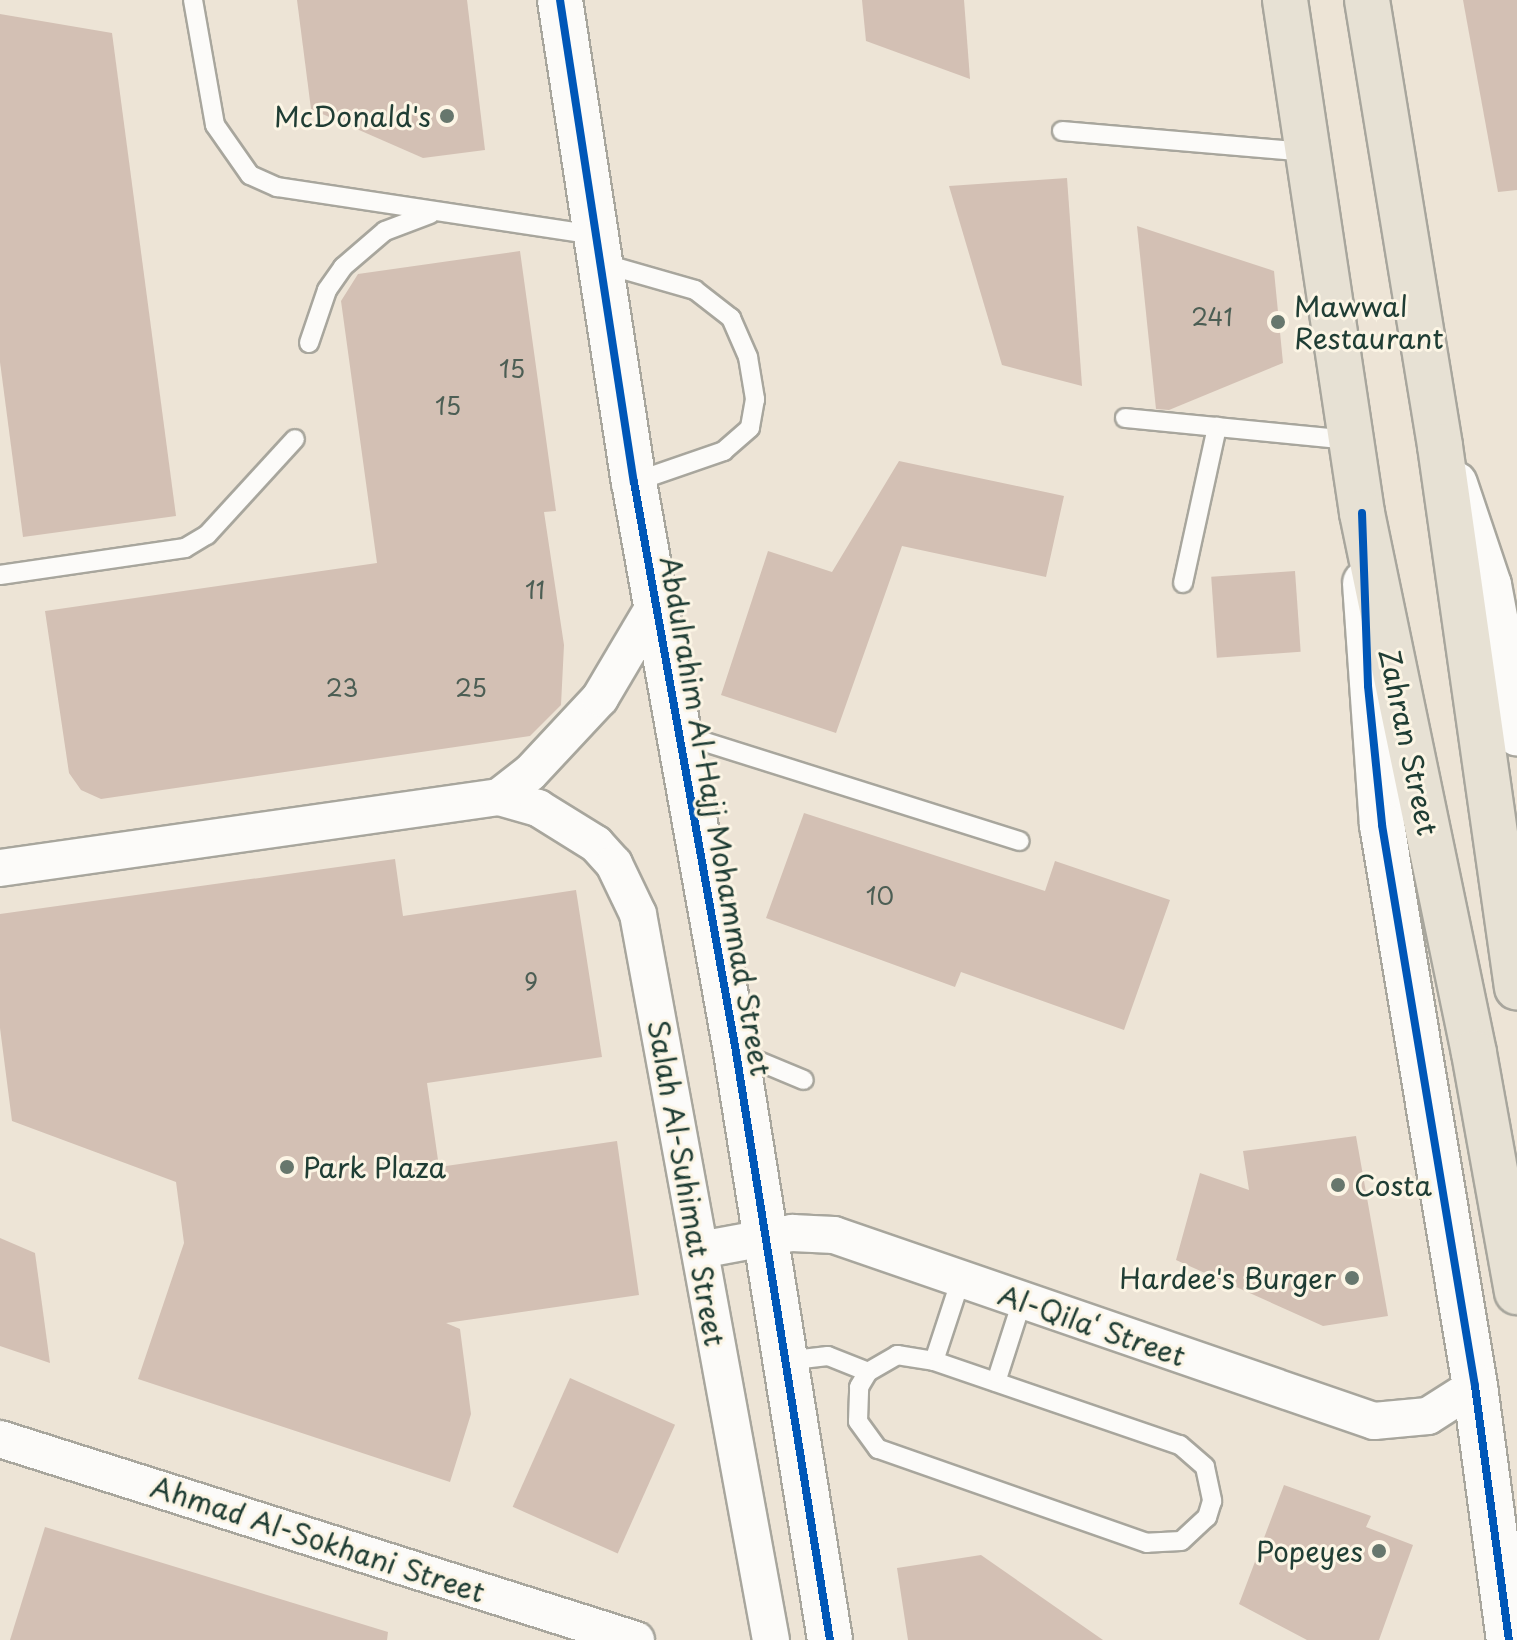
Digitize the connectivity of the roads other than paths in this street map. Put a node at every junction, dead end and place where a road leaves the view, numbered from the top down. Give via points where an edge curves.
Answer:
1 (193, 0) edge
2 (560, 0) edge
3 (1285, 0) edge
4 (1367, 0) edge
5 (1062, 131) dead end
6 (1308, 152) junction
7 (437, 212) junction
8 (596, 249) junction
9 (309, 343) dead end
10 (1125, 418) dead end
11 (1217, 427) junction
12 (295, 439) dead end
13 (1351, 440) junction
14 (1440, 446) junction
15 (634, 482) junction
16 (1362, 513) junction
17 (0, 575) edge
18 (1183, 583) dead end
19 (655, 605) junction
20 (678, 733) junction
21 (1517, 733) edge
22 (499, 797) junction
23 (1020, 841) dead end
24 (2, 856) edge
25 (1517, 988) edge
26 (736, 1052) junction
27 (804, 1080) dead end
28 (765, 1238) junction
29 (700, 1250) junction
30 (961, 1279) junction
31 (1517, 1292) edge
32 (1022, 1301) junction
33 (785, 1361) junction
34 (934, 1361) junction
35 (868, 1372) junction
36 (996, 1382) junction
37 (1475, 1386) junction
38 (0, 1439) edge
39 (636, 1640) edge
40 (771, 1640) edge
41 (830, 1640) edge
42 (1509, 1640) edge

1 - 7 lane via 215,125 250,175 277,187
2 - 8 street, Abdulrahim Al-Hajj Mohammad Street
3 - 6 main road, Zahran Street
4 - 14 main road
5 - 6 lane
6 - 13 main road, Zahran Street
7 - 8 lane
7 - 9 lane via 385,231 343,267 321,303
8 - 15 street, Abdulrahim Al-Hajj Mohammad Street
8 - 15 lane via 695,290 731,318 748,357 755,399 750,428 724,451
10 - 11 lane
11 - 13 lane
11 - 18 lane
12 - 17 lane via 207,535 185,548
13 - 16 main road, Zahran Street
14 - 21 street via 1489,585
14 - 25 main road via 1489,820
15 - 19 street, Abdulrahim Al-Hajj Mohammad Street
16 - 31 main road, Zahran Street via 1474,1053
16 - 37 street via 1368,686 1384,839
19 - 20 street, Abdulrahim Al-Hajj Mohammad Street
19 - 22 street, Salah Al-Suhimat Street via 600,698 530,773
20 - 23 lane
20 - 26 street, Abdulrahim Al-Hajj Mohammad Street
22 - 24 street, Salah Al-Suhimat Street
22 - 29 street, Salah Al-Suhimat Street via 538,808 596,844 629,890 647,956
26 - 27 lane
26 - 28 street, Abdulrahim Al-Hajj Mohammad Street
28 - 29 street, Al-Qila‘ Street
28 - 30 street, Al-Qila‘ Street via 834,1235
28 - 33 street, Abdulrahim Al-Hajj Mohammad Street
29 - 40 street, Salah Al-Suhimat Street
30 - 32 street, Al-Qila‘ Street
30 - 34 lane
32 - 36 lane
32 - 37 street, Al-Qila‘ Street via 1374,1421 1428,1416
33 - 35 lane via 828,1356
33 - 41 street, Abdulrahim Al-Hajj Mohammad Street
34 - 35 lane via 897,1355
34 - 36 lane
35 - 36 lane via 856,1404 858,1421 878,1449 894,1456 1147,1543 1181,1541 1207,1517 1211,1483 1194,1453
37 - 42 street
38 - 39 street, Ahmad Al-Sokhani Street

